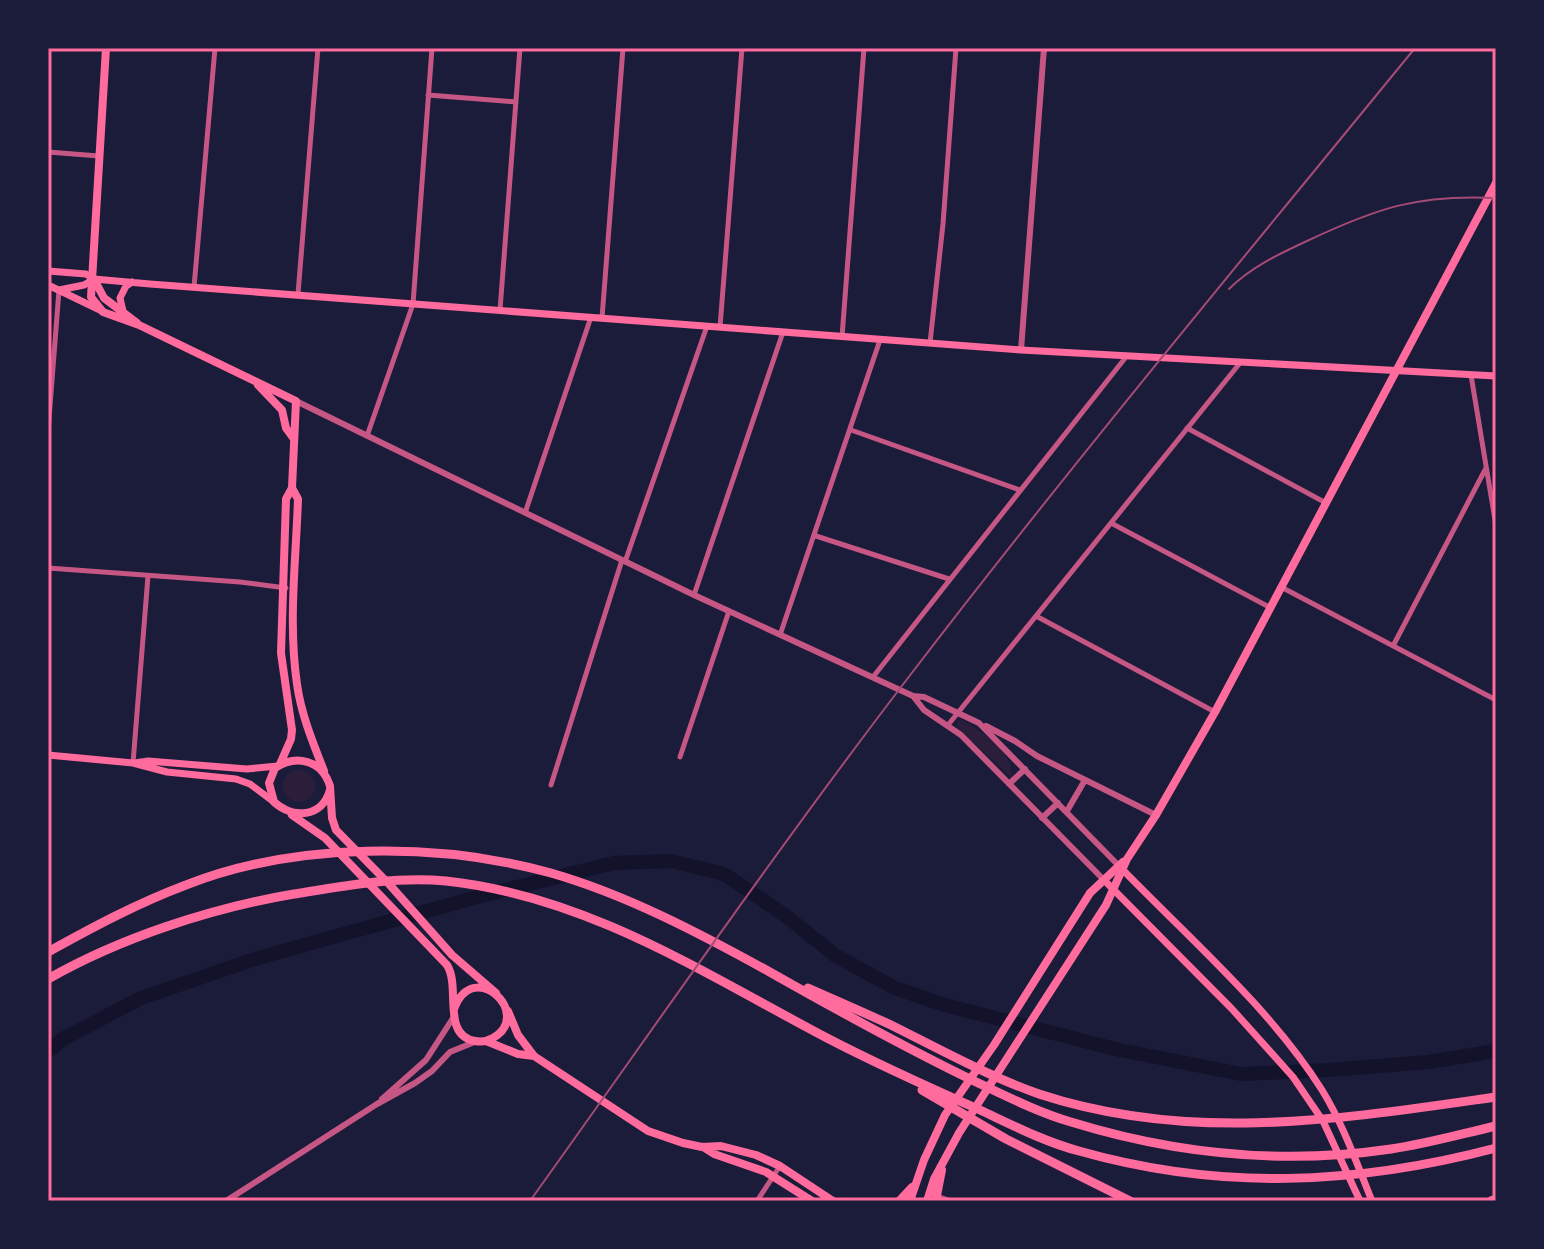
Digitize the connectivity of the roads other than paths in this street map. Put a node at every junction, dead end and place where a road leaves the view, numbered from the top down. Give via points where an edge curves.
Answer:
1 (106, 48) edge
2 (215, 48) edge
3 (318, 48) edge
4 (432, 48) edge
5 (520, 48) edge
6 (623, 48) edge
7 (742, 48) edge
8 (864, 48) edge
9 (956, 48) edge
10 (1044, 48) edge
11 (428, 95) junction
12 (516, 102) junction
13 (48, 152) edge
14 (100, 156) junction
15 (1496, 183) edge
16 (48, 271) edge
17 (70, 273) junction
18 (94, 279) junction
19 (132, 282) junction
20 (48, 285) edge
21 (194, 287) junction
22 (59, 290) junction
23 (298, 294) junction
24 (413, 304) junction
25 (500, 310) junction
26 (123, 311) junction
27 (103, 312) junction
28 (591, 317) junction
29 (602, 318) junction
30 (139, 325) junction
31 (707, 326) junction
32 (720, 327) junction
33 (783, 332) junction
34 (842, 337) junction
35 (880, 340) junction
36 (930, 344) junction
37 (1021, 350) junction
38 (1126, 357) junction
39 (1240, 363) junction
40 (1396, 371) junction
41 (1471, 375) junction
42 (1496, 376) edge
43 (252, 379) junction
44 (296, 401) junction
45 (1187, 428) junction
46 (851, 430) junction
47 (48, 432) edge
48 (367, 437) junction
49 (294, 440) junction
50 (1486, 468) junction
51 (292, 488) junction
52 (1020, 490) junction
53 (1327, 503) junction
54 (525, 513) junction
55 (1111, 523) junction
56 (1496, 526) edge
57 (816, 536) junction
58 (623, 561) junction
59 (48, 568) edge
60 (148, 576) junction
61 (949, 579) junction
62 (295, 584) junction
63 (283, 588) junction
64 (1283, 588) junction
65 (694, 595) junction
66 (1271, 608) junction
67 (729, 611) junction
68 (1036, 616) junction
69 (780, 635) junction
70 (1393, 646) junction
71 (873, 677) junction
72 (913, 696) junction
73 (1496, 700) edge
74 (1215, 712) junction
75 (958, 713) junction
76 (979, 723) junction
77 (948, 725) junction
78 (48, 755) edge
79 (680, 757) dead end
80 (133, 763) junction
81 (279, 765) junction
82 (1025, 769) junction
83 (326, 776) junction
84 (1085, 780) junction
85 (1009, 784) junction
86 (551, 785) dead end
87 (330, 790) junction
88 (274, 802) junction
89 (1058, 803) junction
90 (284, 810) junction
91 (1067, 811) junction
92 (1156, 815) junction
93 (1042, 818) junction
94 (1121, 868) junction
95 (1104, 880) junction
96 (1113, 889) junction
97 (48, 952) edge
98 (753, 963) junction
99 (48, 979) edge
100 (496, 993) junction
101 (506, 1007) junction
102 (453, 1014) junction
103 (481, 1041) junction
104 (534, 1056) junction
105 (877, 1064) junction
106 (1496, 1097) edge
107 (377, 1104) junction
108 (1337, 1120) junction
109 (1323, 1121) junction
110 (1496, 1126) edge
111 (702, 1147) junction
112 (1496, 1148) edge
113 (943, 1164) junction
114 (780, 1166) junction
115 (773, 1176) junction
116 (915, 1184) junction
117 (937, 1199) edge
118 (226, 1201) edge
119 (757, 1201) edge
120 (812, 1201) edge
121 (833, 1201) edge
122 (899, 1201) edge
123 (910, 1201) edge
124 (927, 1201) edge
125 (951, 1201) edge
126 (1130, 1201) edge
127 (1360, 1201) edge
128 (1372, 1201) edge

1 - 14 main road
2 - 21 street
3 - 23 street
4 - 11 street
5 - 12 street
6 - 29 street
7 - 32 street
8 - 34 street
9 - 36 street
10 - 37 street
11 - 12 street
11 - 24 street
12 - 25 street
13 - 14 street
14 - 18 main road
15 - 40 main road
16 - 17 main road
17 - 18 main road
17 - 22 main road
18 - 19 main road
18 - 22 main road
18 - 26 main road via 104,298
18 - 27 main road via 91,297
19 - 21 main road
19 - 26 main road via 120,298
20 - 22 main road
21 - 23 main road
22 - 27 main road
22 - 47 street
23 - 24 main road
24 - 25 main road
24 - 48 street
25 - 28 main road
26 - 30 main road
27 - 30 main road
28 - 29 main road
28 - 54 street
29 - 31 main road
30 - 43 main road
31 - 32 main road
31 - 58 street
32 - 33 main road
33 - 34 main road
33 - 65 street
34 - 35 main road
35 - 36 main road
35 - 46 street
36 - 37 main road
37 - 38 main road
38 - 39 main road
38 - 52 street
39 - 40 main road
39 - 45 street
40 - 41 main road
40 - 53 main road
41 - 42 main road
41 - 50 street
43 - 44 main road
43 - 49 main road via 282,410
44 - 48 street
44 - 49 main road
45 - 53 street
45 - 55 street
46 - 52 street
46 - 57 street
48 - 54 street
49 - 51 main road
50 - 56 street
50 - 70 street
51 - 62 main road via 298,499
51 - 63 main road via 286,499
52 - 61 street
53 - 64 main road
54 - 58 street
55 - 66 street
55 - 68 street
57 - 61 street
57 - 69 street
58 - 65 street
58 - 86 street
59 - 60 street
60 - 63 street
60 - 80 street
61 - 71 street
62 - 63 street
62 - 83 main road via 297,682
63 - 81 main road via 283,676 292,730
64 - 66 main road
64 - 70 street
65 - 67 street
66 - 74 main road
67 - 69 street
67 - 79 street
68 - 74 street
68 - 75 street
69 - 71 street
70 - 73 street
71 - 72 street
72 - 75 street
72 - 77 street
74 - 92 main road
75 - 76 street
75 - 77 street
76 - 82 street
76 - 84 street
77 - 85 street
78 - 80 main road
80 - 81 main road via 247,769
80 - 88 main road via 150,770 236,779
81 - 83 main road via 301,760
81 - 88 main road via 269,783
82 - 85 street
82 - 89 street
83 - 87 main road
84 - 91 street
84 - 92 street
85 - 93 street
87 - 90 main road via 316,810
87 - 100 main road via 336,830
88 - 90 main road
89 - 91 street
89 - 93 street
90 - 102 main road via 313,829 450,969
91 - 94 street
92 - 94 main road
93 - 95 street
94 - 95 main road
94 - 96 main road
94 - 108 main road via 1261,1012 1327,1098
95 - 96 main road
95 - 116 main road via 1090,893 945,1115
96 - 109 main road via 1269,1050
96 - 113 main road
97 - 98 highway via 109,918 240,868 317,855 396,851 550,873 651,911
98 - 109 highway via 968,1064 1089,1108 1180,1122
98 - 110 highway via 883,1036 1028,1106 1160,1144 1234,1155 1303,1157 1391,1149
99 - 105 highway via 130,941 258,901 348,886 446,881 516,894 600,920
100 - 101 main road
100 - 102 main road via 470,990 457,1001
101 - 103 main road via 501,1032
101 - 104 main road
102 - 103 main road via 461,1034
102 - 107 street via 426,1060
103 - 104 main road
103 - 107 street via 450,1052 432,1071
104 - 111 main road via 648,1131
105 - 112 highway via 1076,1150 1166,1171 1311,1180 1398,1171
105 - 126 highway via 1006,1139
106 - 108 highway
107 - 118 street
108 - 109 highway
108 - 128 main road
109 - 127 main road
111 - 114 main road via 736,1149
111 - 115 main road
113 - 117 main road
113 - 124 main road
114 - 115 street
114 - 121 main road
115 - 119 street
115 - 120 main road
116 - 122 main road
116 - 123 main road
117 - 125 street

